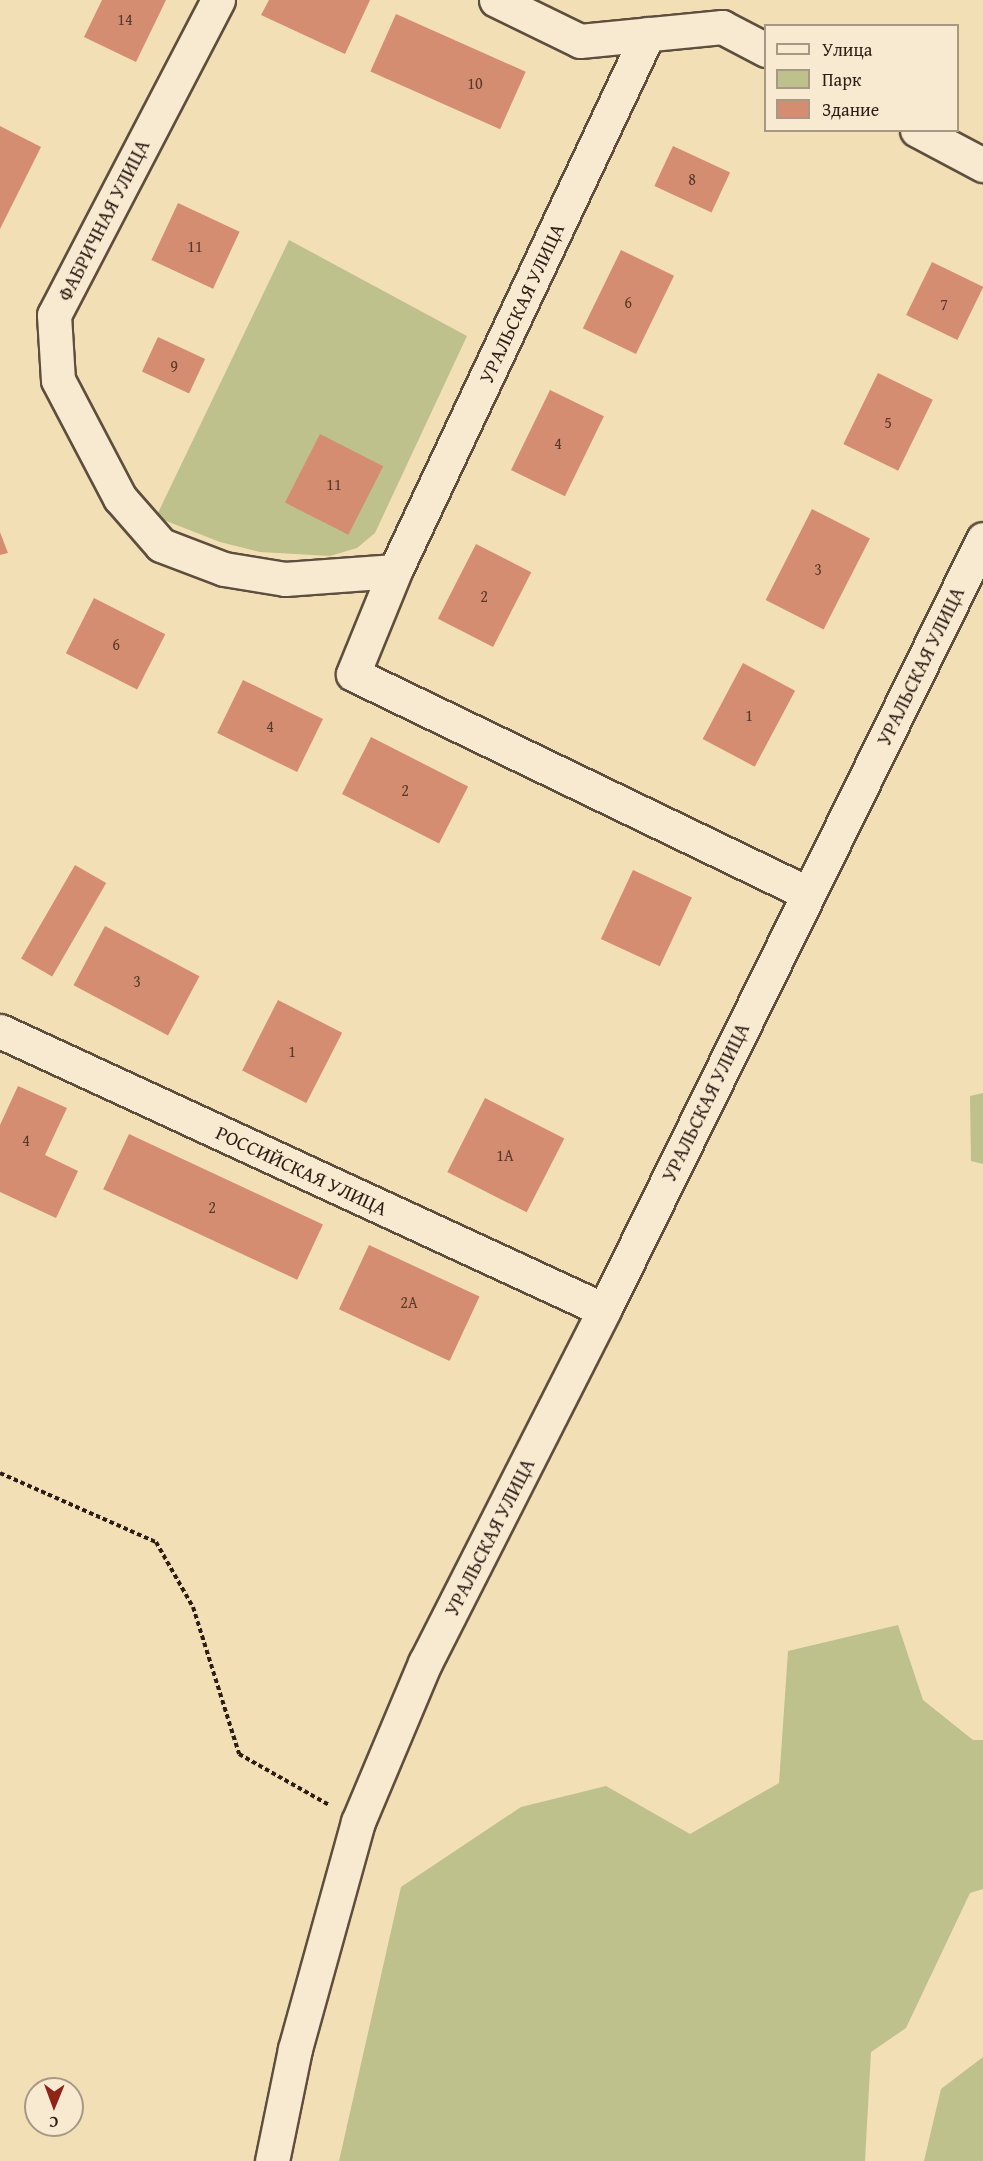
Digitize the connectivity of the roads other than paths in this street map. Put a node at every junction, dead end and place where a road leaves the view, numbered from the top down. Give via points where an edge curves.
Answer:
1 (218, 0) edge
2 (496, 0) edge
3 (648, 34) junction
4 (764, 49) edge
5 (921, 132) edge
6 (983, 165) edge
7 (983, 539) edge
8 (395, 571) junction
9 (807, 893) junction
10 (0, 1031) edge
11 (604, 1310) junction
12 (272, 2161) edge

1 - 8 street, ФАБРИЧНАЯ УЛИЦА via 54,315 58,380 120,498 161,545 224,569 285,579
2 - 3 street via 580,41
3 - 4 street via 722,27
3 - 8 street, УРАЛЬСКАЯ УЛИЦА
5 - 6 street
7 - 9 street, УРАЛЬСКАЯ УЛИЦА
8 - 9 street, УРАЛЬСКАЯ УЛИЦА via 353,674
9 - 11 street, УРАЛЬСКАЯ УЛИЦА
10 - 11 street, РОССИЙСКАЯ УЛИЦА
11 - 12 street, УРАЛЬСКАЯ УЛИЦА via 425,1663 358,1822 295,2049

